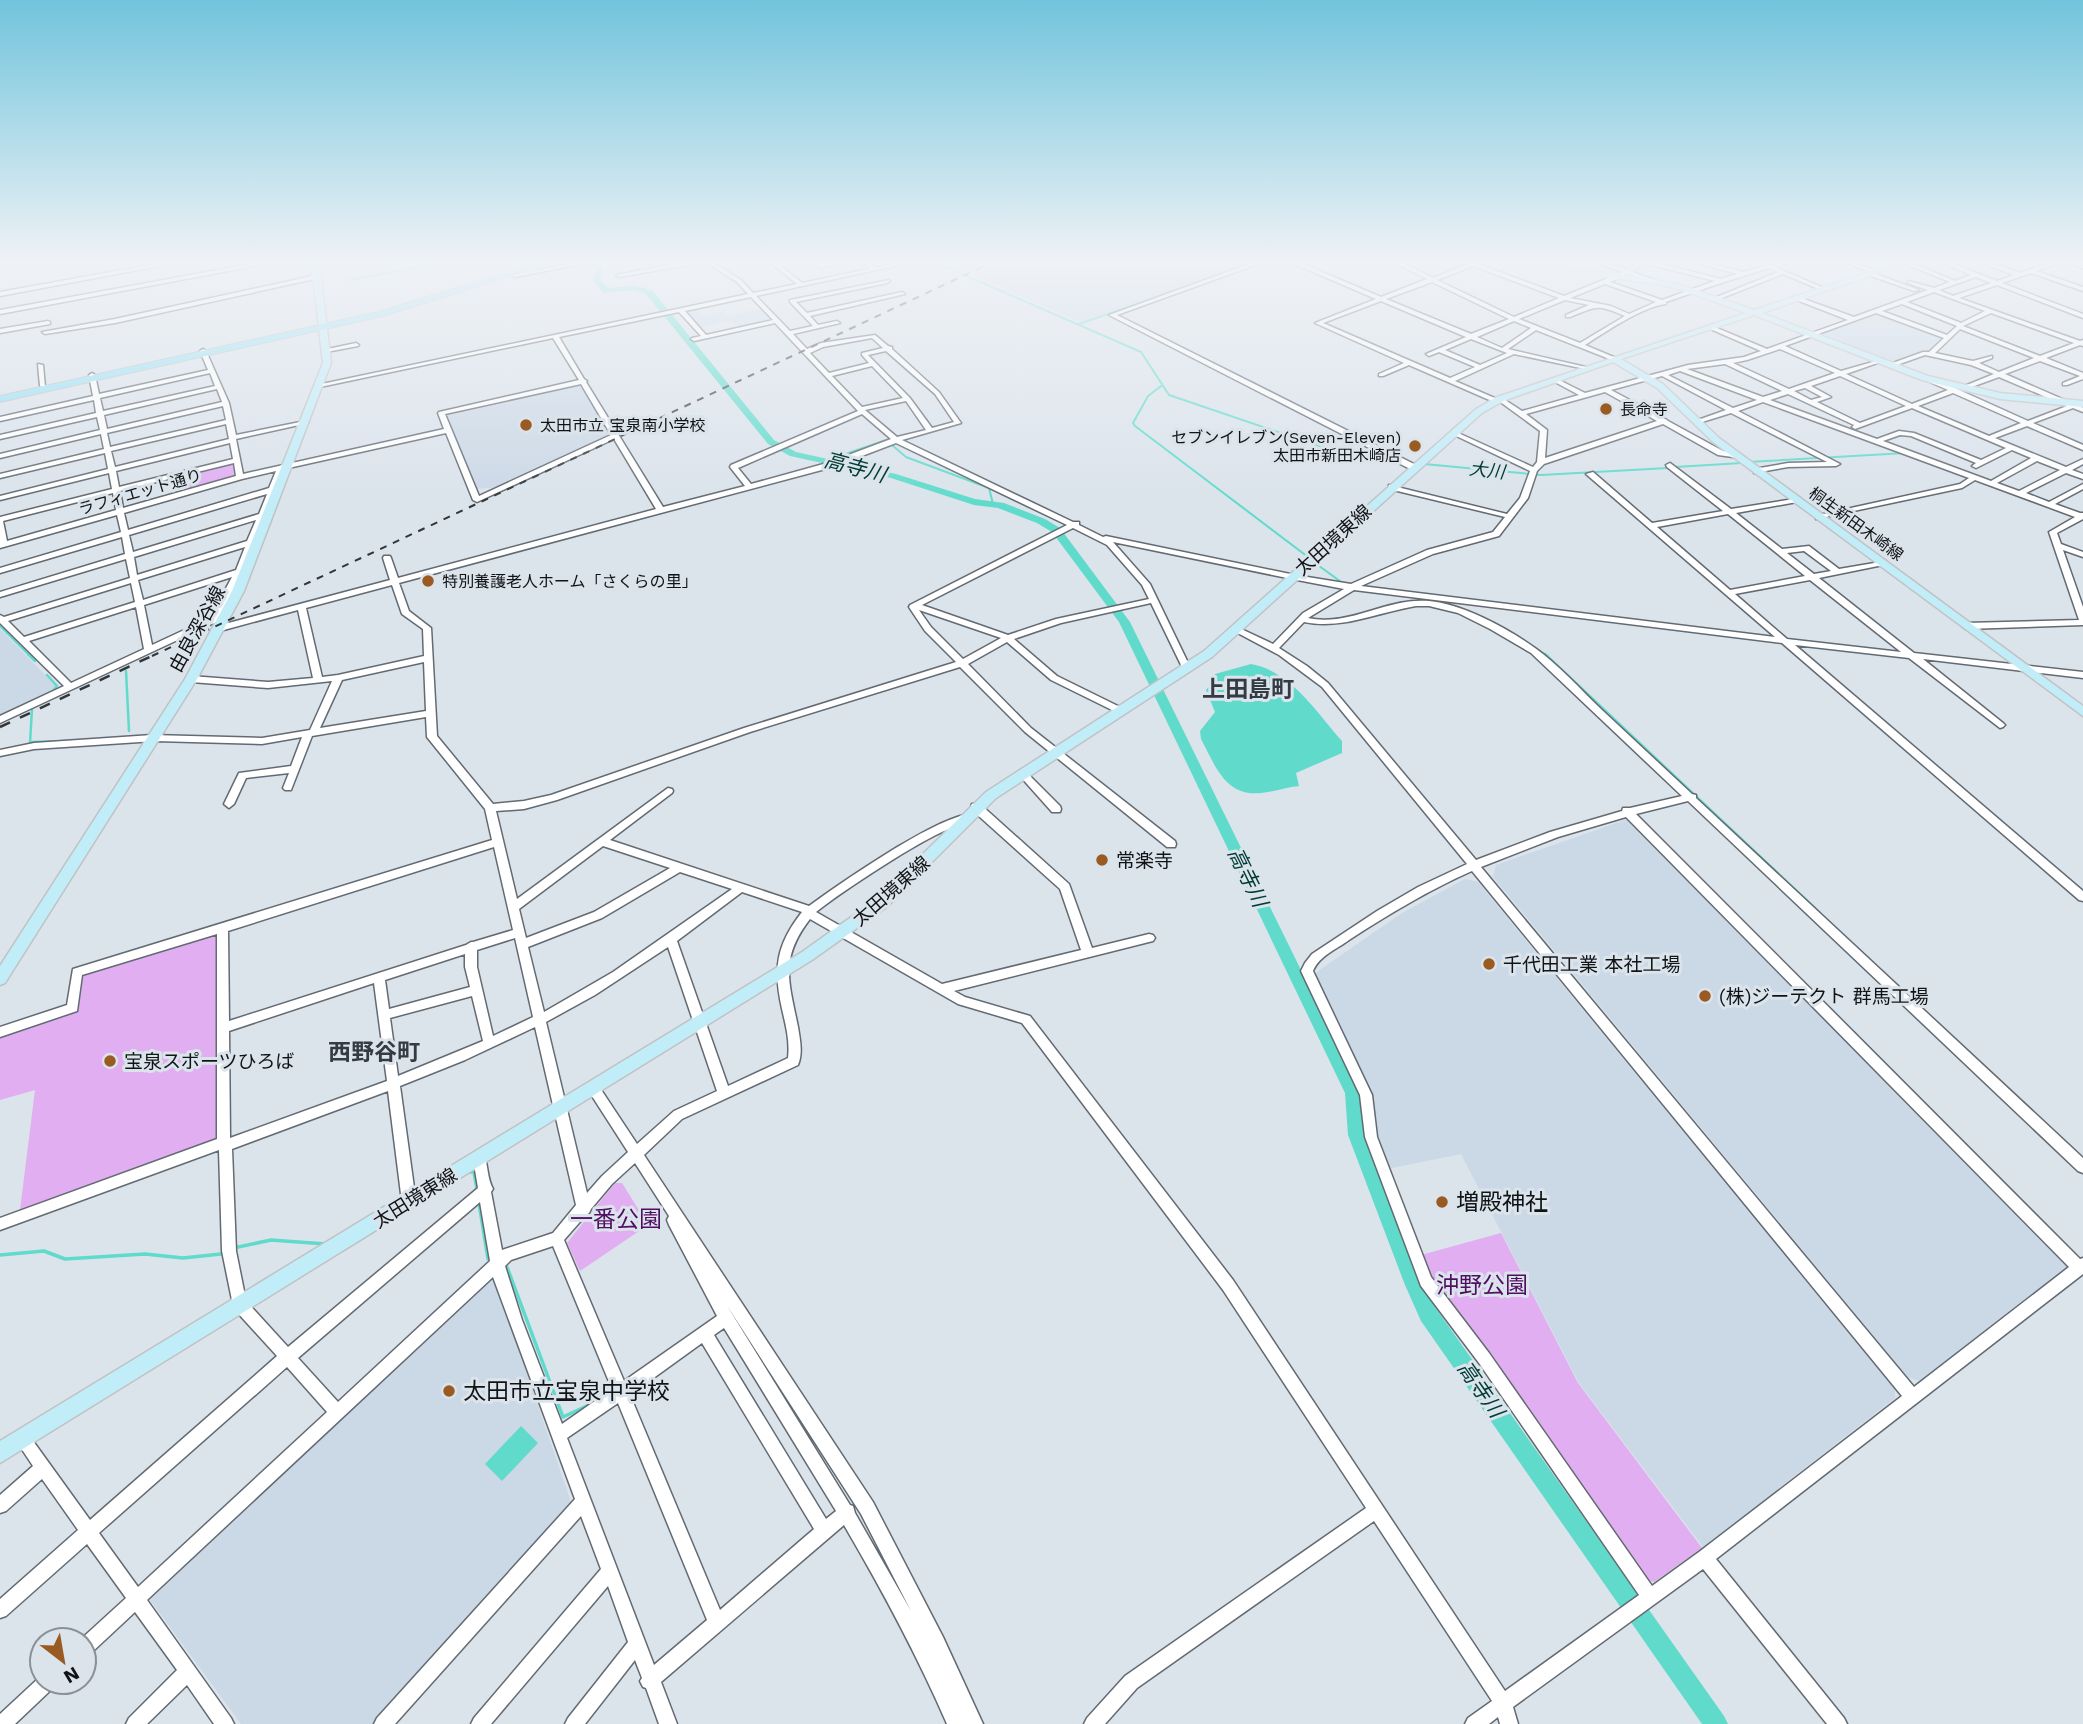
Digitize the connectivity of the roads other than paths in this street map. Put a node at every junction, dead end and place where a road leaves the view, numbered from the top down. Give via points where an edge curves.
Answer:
1 (259, 340) edge
2 (324, 340) edge
3 (534, 340) edge
4 (558, 340) edge
5 (796, 340) edge
6 (843, 340) edge
7 (878, 340) edge
8 (1163, 340) edge
9 (1358, 340) edge
10 (1462, 340) edge
11 (1482, 340) edge
12 (1517, 340) edge
13 (1566, 340) edge
14 (1587, 340) edge
15 (1670, 340) edge
16 (1741, 340) edge
17 (1793, 340) edge
18 (1831, 340) edge
19 (1944, 340) edge
20 (1996, 340) edge
21 (2082, 343) edge
22 (356, 345) dead end
23 (1580, 346) junction
24 (1779, 346) junction
25 (890, 348) junction
26 (2015, 348) junction
27 (1440, 350) junction
28 (1503, 350) junction
29 (326, 351) junction
30 (1766, 351) junction
31 (807, 352) junction
32 (204, 353) junction
33 (1512, 353) junction
34 (1429, 354) dead end
35 (1931, 354) junction
36 (1999, 355) dead end
37 (1990, 357) dead end
38 (2041, 358) junction
39 (1614, 359) junction
40 (1881, 360) junction
41 (1961, 361) junction
42 (1726, 362) junction
43 (1409, 363) junction
44 (1973, 363) junction
45 (874, 364) junction
46 (40, 365) dead end
47 (1892, 365) junction
48 (2060, 366) junction
49 (1480, 367) junction
50 (1588, 369) junction
51 (1680, 369) junction
52 (1965, 369) dead end
53 (211, 371) junction
54 (2048, 371) dead end
55 (1662, 374) junction
56 (1841, 374) junction
57 (2001, 374) junction
58 (828, 375) junction
59 (1381, 375) dead end
60 (2083, 376) edge
61 (93, 377) junction
62 (1648, 379) junction
63 (1555, 380) junction
64 (584, 381) junction
65 (1449, 381) junction
66 (1717, 383) junction
67 (2065, 384) dead end
68 (320, 385) junction
69 (43, 386) junction
70 (1806, 386) junction
71 (219, 387) junction
72 (1960, 389) junction
73 (1693, 390) junction
74 (1607, 391) junction
75 (1877, 391) junction
76 (1788, 392) junction
77 (1583, 395) junction
78 (1864, 395) dead end
79 (99, 396) junction
80 (0, 398) edge
81 (908, 398) junction
82 (1498, 400) junction
83 (1763, 400) junction
84 (1810, 402) junction
85 (226, 403) junction
86 (2074, 404) edge
87 (1912, 406) junction
88 (1732, 410) junction
89 (2083, 410) edge
90 (861, 411) junction
91 (1522, 413) junction
92 (101, 414) junction
93 (0, 419) edge
94 (229, 421) junction
95 (1665, 421) junction
96 (1697, 422) junction
97 (305, 423) junction
98 (2027, 424) junction
99 (1860, 425) junction
100 (448, 430) junction
101 (930, 430) junction
102 (1846, 430) junction
103 (105, 431) junction
104 (1454, 433) junction
105 (614, 436) junction
106 (0, 437) edge
107 (1989, 438) junction
108 (233, 439) junction
109 (896, 440) junction
110 (1877, 441) junction
111 (1931, 442) junction
112 (2011, 448) junction
113 (2083, 448) edge
114 (109, 450) junction
115 (1910, 453) junction
116 (0, 456) edge
117 (2037, 458) junction
118 (237, 460) junction
119 (2083, 461) edge
120 (1541, 462) junction
121 (1747, 463) junction
122 (1982, 463) junction
123 (1670, 465) dead end
124 (1416, 466) junction
125 (284, 467) junction
126 (2064, 469) junction
127 (113, 470) junction
128 (1964, 472) junction
129 (1534, 473) junction
130 (1590, 474) dead end
131 (0, 477) edge
132 (240, 477) junction
133 (1975, 477) junction
134 (2083, 477) edge
135 (1992, 483) junction
136 (749, 486) junction
137 (2083, 486) edge
138 (1392, 487) junction
139 (117, 490) junction
140 (271, 490) junction
141 (2021, 494) junction
142 (0, 498) edge
143 (1797, 500) junction
144 (2050, 505) junction
145 (660, 509) junction
146 (121, 512) junction
147 (1729, 512) junction
148 (1504, 514) dead end
149 (260, 516) junction
150 (2082, 516) edge
151 (1819, 517) junction
152 (0, 521) edge
153 (1076, 524) junction
154 (1650, 526) junction
155 (125, 534) junction
156 (1103, 538) junction
157 (250, 543) junction
158 (2057, 545) junction
159 (2, 546) edge
160 (1780, 552) junction
161 (2083, 555) edge
162 (129, 556) junction
163 (387, 558) dead end
164 (1883, 564) junction
165 (0, 571) edge
166 (239, 572) junction
167 (1838, 572) junction
168 (1292, 576) junction
169 (1811, 577) junction
170 (134, 579) junction
171 (393, 581) junction
172 (1353, 587) junction
173 (1727, 593) junction
174 (0, 595) edge
175 (1435, 597) junction
176 (1154, 600) junction
177 (139, 604) junction
178 (301, 605) junction
179 (916, 606) junction
180 (1440, 607) junction
181 (1, 619) edge
182 (1301, 619) junction
183 (2083, 620) edge
184 (1966, 626) junction
185 (220, 628) junction
186 (1234, 629) junction
187 (1007, 638) junction
188 (24, 640) junction
189 (1784, 641) junction
190 (1275, 647) junction
191 (149, 651) junction
192 (1913, 657) junction
193 (428, 658) junction
194 (962, 663) junction
195 (2022, 667) junction
196 (1187, 669) junction
197 (2083, 675) edge
198 (338, 678) junction
199 (191, 679) junction
200 (318, 681) junction
201 (70, 687) junction
202 (1121, 711) junction
203 (2083, 712) edge
204 (430, 713) junction
205 (0, 720) edge
206 (2000, 725) dead end
207 (311, 734) junction
208 (152, 739) junction
209 (1058, 751) junction
210 (0, 753) edge
211 (295, 769) junction
212 (1023, 773) junction
213 (288, 788) dead end
214 (668, 791) dead end
215 (1692, 797) junction
216 (229, 804) dead end
217 (490, 808) junction
218 (1056, 809) dead end
219 (1627, 811) junction
220 (972, 813) junction
221 (498, 842) junction
222 (603, 842) junction
223 (1171, 844) dead end
224 (1474, 866) junction
225 (680, 867) junction
226 (742, 887) junction
227 (2083, 897) edge
228 (513, 908) junction
229 (810, 912) junction
230 (222, 928) junction
231 (842, 931) junction
232 (520, 938) junction
233 (1149, 938) dead end
234 (671, 940) junction
235 (471, 946) junction
236 (1088, 953) junction
237 (781, 974) junction
238 (379, 976) junction
239 (0, 979) edge
240 (942, 989) junction
241 (477, 990) junction
242 (384, 1015) junction
243 (539, 1020) junction
244 (700, 1024) junction
245 (225, 1027) junction
246 (0, 1032) edge
247 (489, 1042) junction
248 (393, 1086) junction
249 (594, 1089) junction
250 (724, 1092) junction
251 (560, 1110) junction
252 (220, 1145) junction
253 (639, 1154) junction
254 (479, 1158) junction
255 (2083, 1167) edge
256 (486, 1189) junction
257 (409, 1202) junction
258 (584, 1209) junction
259 (0, 1224) edge
260 (557, 1238) junction
261 (498, 1263) junction
262 (2081, 1266) edge
263 (240, 1305) junction
264 (726, 1318) junction
265 (704, 1334) junction
266 (287, 1357) junction
267 (621, 1391) junction
268 (1912, 1396) junction
269 (337, 1412) junction
270 (559, 1435) junction
271 (23, 1439) junction
272 (0, 1453) edge
273 (43, 1468) junction
274 (583, 1502) junction
275 (0, 1505) edge
276 (1377, 1510) junction
277 (847, 1512) junction
278 (88, 1531) junction
279 (825, 1531) junction
280 (1705, 1558) junction
281 (609, 1572) junction
282 (137, 1599) junction
283 (1647, 1599) junction
284 (0, 1610) edge
285 (717, 1623) junction
286 (98, 1635) edge
287 (636, 1646) junction
288 (188, 1671) junction
289 (649, 1681) junction
290 (32, 1696) edge
291 (1502, 1701) junction
292 (2, 1724) edge
293 (135, 1724) edge
294 (225, 1724) edge
295 (383, 1724) edge
296 (480, 1724) edge
297 (574, 1724) edge
298 (668, 1724) edge
299 (956, 1724) edge
300 (974, 1724) edge
301 (1093, 1724) edge
302 (1474, 1724) edge
303 (1509, 1724) edge
304 (1838, 1724) edge

1 - 32 highway
2 - 29 main road, 由良深谷線
3 - 68 street
4 - 64 street
5 - 31 street
6 - 31 street
7 - 25 street
8 - 124 street
9 - 43 street
10 - 27 street
11 - 28 street
12 - 28 street
13 - 23 street
14 - 23 street
15 - 39 main road, 太田境東線
16 - 30 street
17 - 24 street
18 - 40 main road
19 - 35 street
20 - 26 street
21 - 38 street
22 - 29 street
23 - 39 street
24 - 30 street
24 - 56 street
25 - 45 street via 864,354
25 - 101 street via 937,393 958,423
26 - 36 street
26 - 38 street
27 - 34 street
27 - 49 street
28 - 33 street
29 - 68 main road, 由良深谷線
30 - 42 street
31 - 58 street
32 - 53 street
32 - 61 highway
33 - 49 street
33 - 50 street
35 - 41 street
35 - 47 street
37 - 44 street
38 - 48 street
38 - 57 street
39 - 50 main road, 太田境東線
39 - 62 main road, 桐生新田木崎線
40 - 47 main road
40 - 56 street
41 - 44 street
41 - 52 street via 1956,364
42 - 51 street
42 - 76 street
43 - 59 street
43 - 65 street
44 - 57 street
45 - 58 street
45 - 81 street
46 - 69 street
47 - 72 main road
48 - 54 street
48 - 60 street
49 - 65 street
50 - 63 main road, 太田境東線
51 - 55 street
51 - 66 street
53 - 71 street
53 - 79 street
55 - 62 street
55 - 73 street
56 - 70 street
56 - 75 street
57 - 72 street
57 - 86 street
58 - 90 street
60 - 67 street
61 - 69 highway
61 - 79 street
61 - 80 highway
62 - 74 street
62 - 96 main road, 桐生新田木崎線 via 1666,390
63 - 77 street
63 - 82 main road, 太田境東線
64 - 100 street via 441,413
64 - 105 street
65 - 82 street
66 - 73 street
66 - 83 street
68 - 97 main road, 由良深谷線
69 - 80 highway
70 - 76 street
70 - 84 street via 1828,397
71 - 85 street
71 - 92 street
72 - 86 main road
72 - 87 street
72 - 98 street
73 - 88 street
74 - 77 street
74 - 95 street
75 - 78 street
75 - 87 street
76 - 83 street
76 - 84 street
77 - 91 street
79 - 92 street
79 - 93 street
81 - 90 street
81 - 101 street
82 - 91 street
82 - 104 main road, 太田境東線
83 - 88 street
83 - 102 street
84 - 99 street
85 - 94 street
85 - 103 street
86 - 89 street
86 - 98 street
87 - 99 street
87 - 107 street
88 - 96 street
88 - 121 street via 1836,464
90 - 109 street
90 - 136 street via 734,467
91 - 120 street via 1544,429
92 - 103 street
92 - 106 street
94 - 108 street
94 - 114 street
95 - 120 street
95 - 121 street
96 - 121 main road, 桐生新田木崎線
97 - 108 street
97 - 125 main road, 由良深谷線
98 - 107 street
98 - 113 street
99 - 102 street
100 - 105 street via 477,500
100 - 125 street, ラフィエット通り
101 - 109 street
102 - 110 street
103 - 114 street
103 - 116 street
104 - 124 main road, 太田境東線
104 - 129 street
105 - 145 street
107 - 112 street
108 - 118 street
108 - 127 street
109 - 136 street via 830,465
109 - 153 street
110 - 111 street via 1899,433
110 - 115 street
111 - 115 street
111 - 122 street
112 - 117 street
112 - 122 street
114 - 127 street
114 - 131 street
115 - 128 street
117 - 126 street
117 - 135 street
118 - 132 street
118 - 139 street
119 - 126 street
120 - 129 street
121 - 143 main road, 桐生新田木崎線
122 - 128 street
123 - 147 street
124 - 138 main road, 太田境東線
125 - 132 street, ラフィエット通り
125 - 140 street
125 - 185 main road, 由良深谷線
126 - 134 street
126 - 141 street
127 - 139 street
127 - 142 street
128 - 133 street
129 - 172 street via 1521,501 1493,536 1430,552
130 - 154 street
132 - 146 street, ラフィエット通り
133 - 135 street
133 - 151 street via 1962,486
135 - 141 street
136 - 145 street
137 - 144 street
138 - 148 street
138 - 168 main road, 太田境東線
139 - 146 street
139 - 152 street
140 - 149 street
140 - 155 street
141 - 144 street
143 - 147 street
143 - 151 main road, 桐生新田木崎線
144 - 150 street
145 - 171 street
146 - 155 street
146 - 159 street, ラフィエット通り
147 - 154 street
147 - 160 street
149 - 157 street
149 - 162 street
150 - 158 street via 2053,533
151 - 164 main road, 桐生新田木崎線
152 - 159 street
153 - 156 street
153 - 179 street
154 - 173 street
155 - 162 street
155 - 165 street
156 - 168 street
156 - 176 street via 1146,584
157 - 166 street
157 - 170 street
158 - 161 street
158 - 183 street
160 - 167 street via 1806,548
160 - 169 street
162 - 170 street
162 - 174 street
163 - 171 street
164 - 167 street
164 - 184 main road, 桐生新田木崎線
166 - 177 street
166 - 191 street via 214,620
167 - 169 street
168 - 172 street
168 - 186 main road, 太田境東線
169 - 173 street
169 - 192 street
170 - 177 street
170 - 181 street
171 - 178 street
171 - 193 street via 405,612 427,628
172 - 175 street
172 - 182 street
173 - 189 street
175 - 180 street
175 - 189 street
176 - 187 street
176 - 196 street
177 - 188 street
177 - 191 street
178 - 185 street
178 - 200 street
179 - 187 street
179 - 194 street via 928,629
180 - 182 street via 1418,603 1321,625
180 - 215 street via 1494,627 1534,651
181 - 188 street
182 - 190 street
183 - 184 street
184 - 195 main road, 桐生新田木崎線
185 - 199 main road, 由良深谷線
186 - 190 street
186 - 196 main road, 太田境東線
187 - 194 street
187 - 202 street via 1054,678
188 - 201 street
189 - 192 street
189 - 227 street
190 - 224 street via 1325,685
191 - 201 street
192 - 195 street
192 - 206 street
193 - 198 street
193 - 204 street
194 - 209 street via 1028,730
194 - 217 street via 747,730 553,798
195 - 197 street
195 - 203 main road, 桐生新田木崎線
196 - 202 main road, 太田境東線
198 - 200 street
198 - 207 street
199 - 200 street via 268,685
199 - 208 main road, 由良深谷線
201 - 205 street
202 - 209 main road, 太田境東線
204 - 207 street
204 - 217 street via 432,737
207 - 208 street via 262,741
207 - 211 street
208 - 210 street via 46,745
208 - 239 main road, 由良深谷線
209 - 212 main road, 太田境東線
209 - 223 street
211 - 213 street
211 - 216 street via 242,775
212 - 218 street
212 - 220 main road, 太田境東線
214 - 222 street
215 - 219 street
215 - 255 street
217 - 221 street
219 - 224 street via 1558,832
219 - 262 street
220 - 229 street via 944,825
220 - 231 main road, 太田境東線 via 911,877
220 - 236 street via 1065,887
221 - 228 street
221 - 230 street
222 - 225 street
222 - 228 street
224 - 268 street
224 - 283 street via 1350,934 1312,961 1307,971 1366,1095 1371,1137 1426,1280
225 - 226 street
225 - 232 street via 598,915
226 - 229 street
226 - 234 street
228 - 232 street
229 - 231 street
229 - 237 street via 784,952
230 - 245 street
230 - 246 street via 77,972 73,1008
231 - 237 main road, 太田境東線
231 - 240 street
232 - 235 street
232 - 243 street
233 - 236 street
234 - 243 street
234 - 244 street
235 - 238 street
235 - 241 street
236 - 240 street
237 - 244 main road, 太田境東線
237 - 250 street via 794,1061
238 - 242 street
238 - 245 street
240 - 276 street via 962,1001 1026,1019 1228,1284
241 - 242 street
241 - 247 street
242 - 248 street
243 - 247 street
243 - 251 street
244 - 249 main road, 太田境東線
244 - 250 street
245 - 252 street via 224,1138
247 - 248 street
248 - 252 street
248 - 257 street
249 - 251 main road, 太田境東線
249 - 253 street
250 - 253 street via 678,1115
251 - 254 main road, 太田境東線
251 - 258 street
252 - 259 street
252 - 263 street via 229,1251
253 - 258 street via 607,1180
253 - 264 street
253 - 300 street via 867,1508 932,1631
254 - 256 street
254 - 257 main road, 太田境東線
256 - 261 street
256 - 266 street
257 - 263 main road, 太田境東線
258 - 260 street
260 - 261 street
260 - 267 street
261 - 269 street
261 - 270 street via 514,1320
262 - 268 street
263 - 266 street
263 - 271 main road, 太田境東線
264 - 265 street
264 - 277 street
265 - 267 street
265 - 279 street
266 - 269 street
266 - 278 street
267 - 270 street
267 - 285 street
268 - 280 street
269 - 282 street
270 - 274 street
271 - 272 main road, 太田境東線
271 - 273 street
273 - 275 street
273 - 278 street
274 - 281 street
274 - 295 street
276 - 291 street
276 - 301 street via 1131,1682
277 - 279 street
277 - 299 street via 905,1614
278 - 282 street
278 - 284 street
279 - 285 street
280 - 283 street
280 - 304 street
281 - 287 street
281 - 296 street
282 - 286 street
282 - 288 street
283 - 291 street
285 - 289 street
287 - 289 street
287 - 297 street
288 - 293 street
288 - 294 street
289 - 298 street
290 - 292 street
291 - 302 street
291 - 303 street

